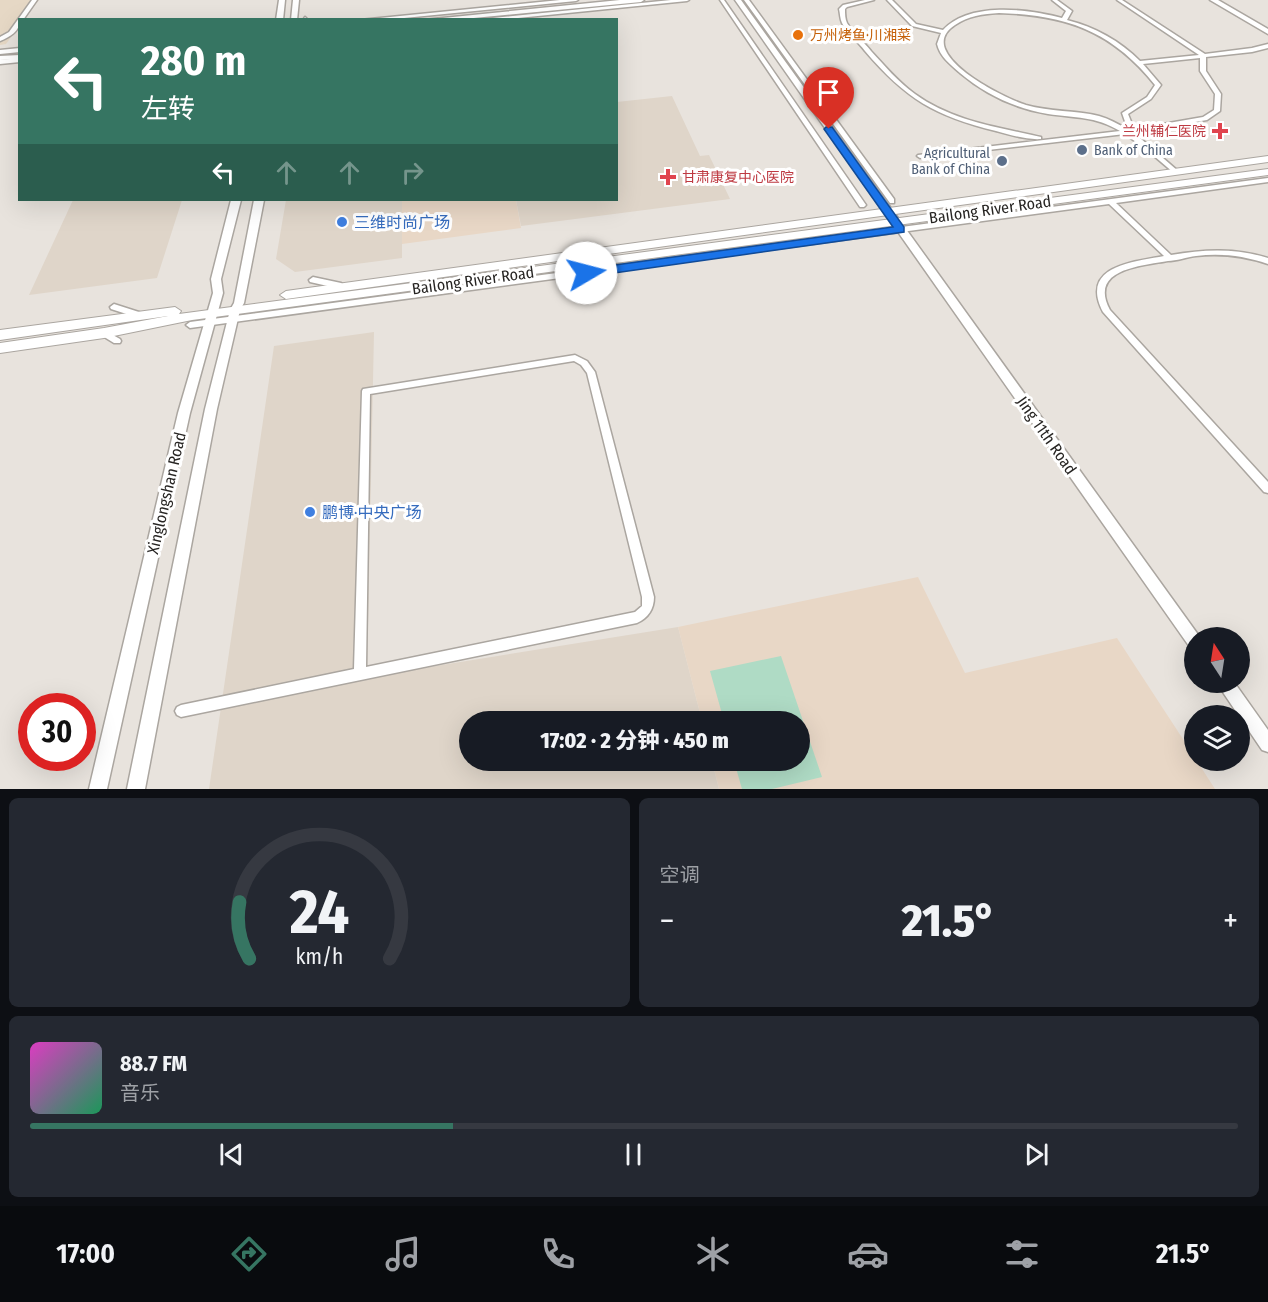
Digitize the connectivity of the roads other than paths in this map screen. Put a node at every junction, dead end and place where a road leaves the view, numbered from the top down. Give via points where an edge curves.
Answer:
1 (35, 0) edge
2 (282, 0) edge
3 (296, 0) edge
4 (504, 0) edge
5 (576, 0) edge
6 (640, 0) edge
7 (687, 0) edge
8 (722, 0) edge
9 (738, 0) edge
10 (746, 0) edge
11 (872, 0) edge
12 (889, 0) edge
13 (1054, 0) edge
14 (1119, 0) edge
15 (1213, 0) edge
16 (1228, 0) edge
17 (550, 1) edge
18 (502, 7) junction
19 (416, 8) dead end
20 (417, 15) junction
21 (22, 18) edge
22 (279, 18) edge
23 (294, 18) edge
24 (384, 18) edge
25 (447, 18) edge
26 (496, 18) edge
27 (1064, 20) junction
28 (18, 23) edge
29 (1268, 23) edge
30 (943, 32) junction
31 (1268, 32) edge
32 (0, 39) edge
33 (1268, 46) edge
34 (18, 51) edge
35 (0, 52) edge
36 (1203, 55) junction
37 (18, 58) edge
38 (0, 60) edge
39 (1140, 63) junction
40 (1128, 131) junction
41 (1050, 141) junction
42 (920, 156) dead end
43 (1268, 159) edge
44 (1176, 172) junction
45 (1268, 172) edge
46 (1268, 180) edge
47 (236, 201) edge
48 (259, 201) edge
49 (1110, 201) junction
50 (862, 205) dead end
51 (894, 216) junction
52 (1172, 259) junction
53 (1268, 261) edge
54 (313, 280) dead end
55 (470, 280) junction
56 (341, 286) junction
57 (449, 292) junction
58 (317, 300) junction
59 (345, 305) junction
60 (114, 307) dead end
61 (236, 311) junction
62 (212, 314) junction
63 (139, 315) junction
64 (190, 325) dead end
65 (104, 333) junction
66 (0, 335) edge
67 (117, 341) dead end
68 (0, 348) edge
69 (1268, 489) edge
70 (1184, 627) edge
71 (360, 674) junction
72 (1232, 693) edge
73 (181, 711) dead end
74 (1268, 744) edge
75 (98, 789) edge
76 (136, 789) edge

1 - 21 street
2 - 22 street
3 - 23 street
4 - 18 street
5 - 17 street
6 - 25 street
7 - 26 street
8 - 50 street
9 - 51 street, Jing 11th Road
10 - 51 street
11 - 41 street via 845,6 844,22 901,85 956,117 1000,132
12 - 30 street via 914,25
13 - 27 street via 1069,11
14 - 36 street
15 - 31 street
16 - 29 street
17 - 18 street
18 - 20 street
19 - 20 street
20 - 24 street
27 - 30 street via 1003,12 955,22
27 - 39 street via 1106,38
28 - 32 street
30 - 40 street via 940,43 945,56 986,90 1046,111 1098,118
33 - 36 street
34 - 35 street
36 - 39 street
36 - 40 street via 1203,71 1218,94 1217,111 1205,119
37 - 38 street
39 - 40 street via 1158,85 1149,98 1125,113
40 - 41 street
40 - 44 street
41 - 42 street
43 - 44 main road, Bailong River Road
44 - 51 main road, Bailong River Road
45 - 51 main road, Bailong River Road
46 - 49 street, Bailong River Road
47 - 62 street, Xinglongshan Road via 216,279 218,293
48 - 61 street, Xinglongshan Road
49 - 51 street, Bailong River Road
49 - 52 street
51 - 55 main road, Bailong River Road
51 - 56 main road, Bailong River Road
51 - 57 street, Bailong River Road
51 - 70 street, Jing 11th Road
52 - 53 street via 1238,251
52 - 69 street via 1124,266 1110,274 1102,284 1101,302
54 - 56 street
55 - 57 street
55 - 58 main road, Bailong River Road
56 - 61 main road, Bailong River Road
57 - 59 street, Bailong River Road
58 - 59 street
58 - 61 main road, Bailong River Road
59 - 61 street, Bailong River Road
60 - 63 street
61 - 62 main road, Bailong River Road
61 - 76 street, Xinglongshan Road via 211,409
62 - 63 main road, Bailong River Road
62 - 64 street, Bailong River Road
62 - 65 main road, Bailong River Road
62 - 75 street, Xinglongshan Road via 184,413
63 - 66 main road, Bailong River Road
65 - 67 street
65 - 68 main road, Bailong River Road
71 - 71 street via 366,392 575,358 584,363 591,372 648,597 644,612 637,617
71 - 73 street
72 - 74 street

